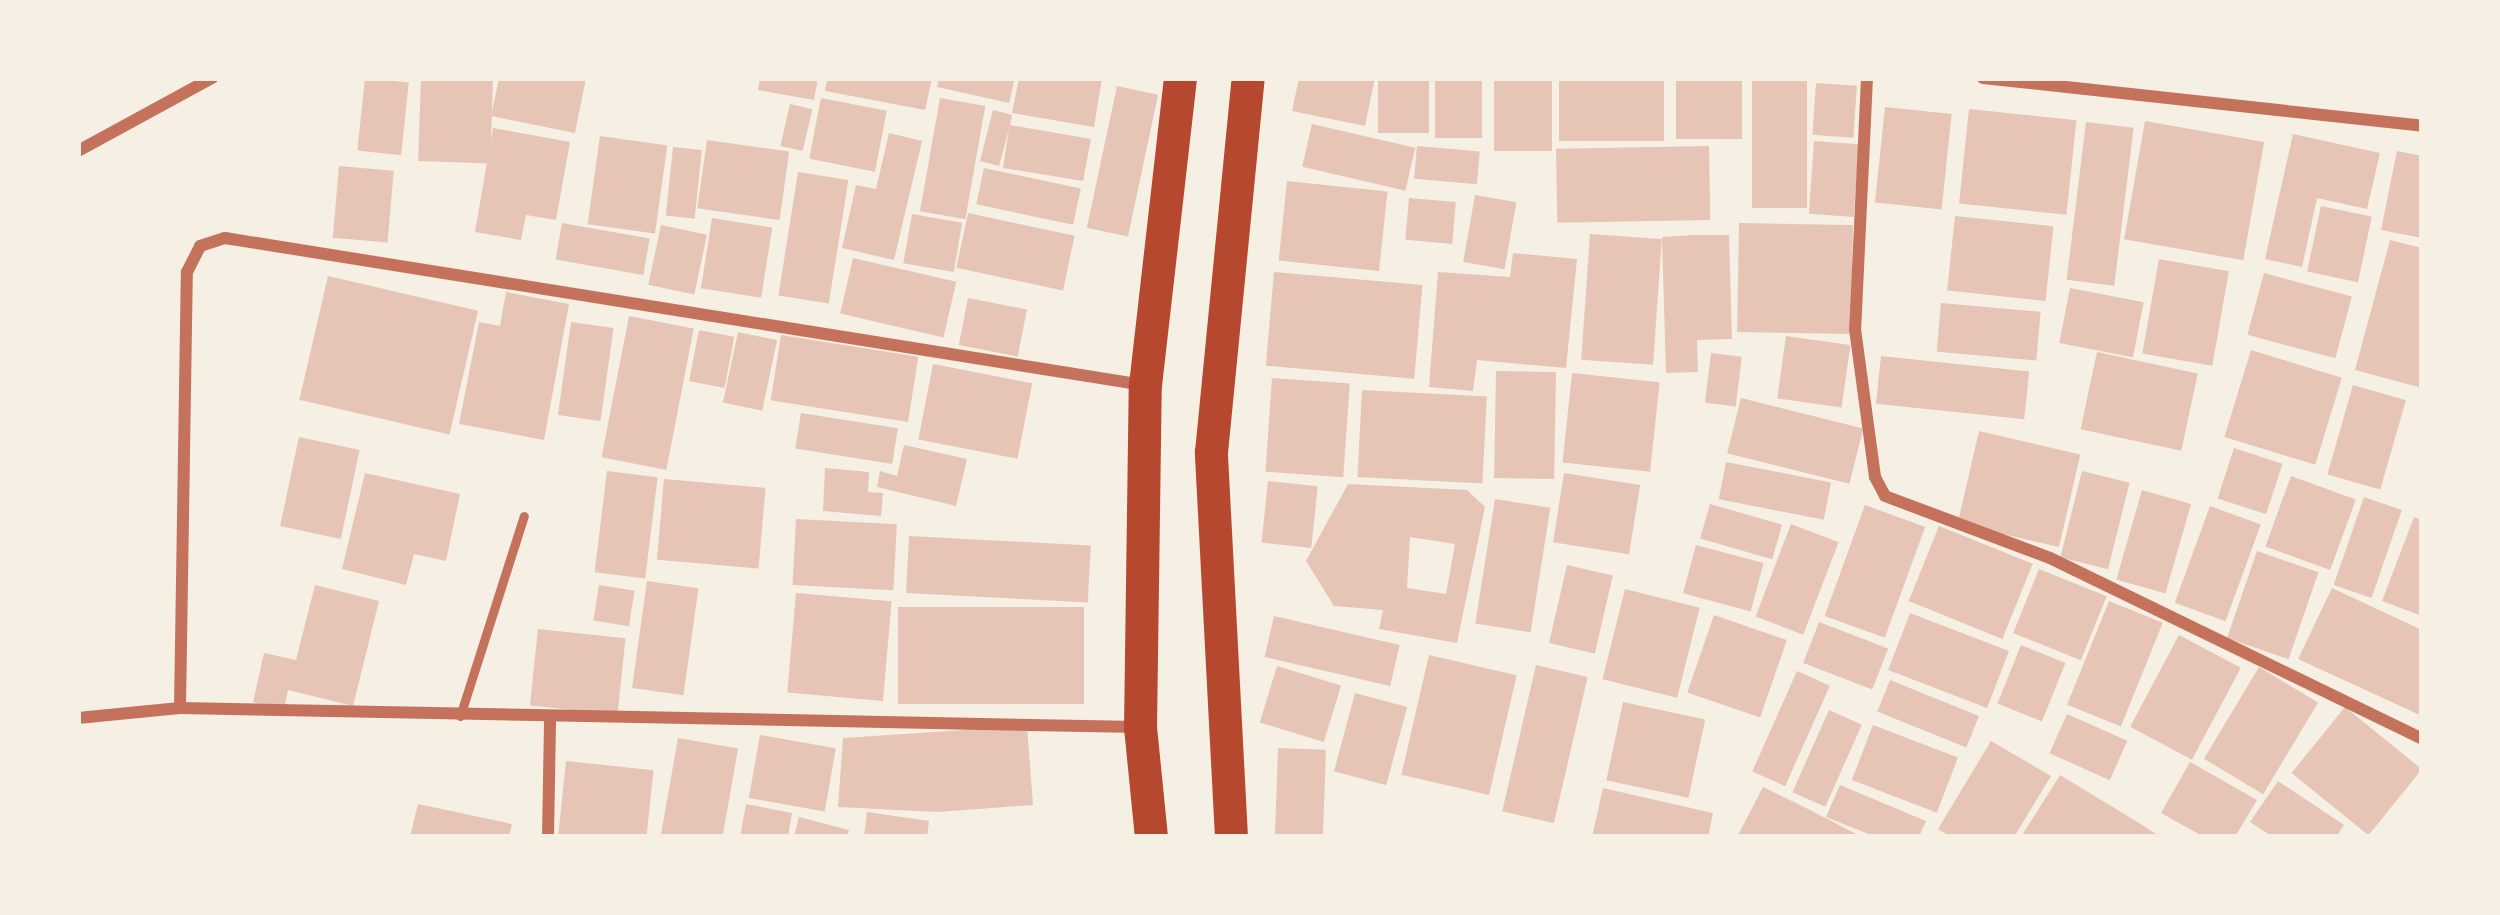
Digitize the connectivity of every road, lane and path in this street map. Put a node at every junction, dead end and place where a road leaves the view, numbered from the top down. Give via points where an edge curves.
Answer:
1 (212, 78) edge
2 (1180, 78) edge
3 (1248, 78) edge
4 (1867, 78) edge
5 (1983, 78) edge
6 (2422, 126) edge
7 (78, 151) edge
8 (1145, 386) junction
9 (524, 516) dead end
10 (180, 708) junction
11 (460, 716) junction
12 (78, 718) edge
13 (550, 719) junction
14 (1140, 727) junction
15 (2422, 739) edge
16 (548, 837) edge
17 (1151, 837) edge
18 (1231, 837) edge

1 - 7 street
2 - 8 highway
3 - 18 highway via 1211,452
4 - 15 street via 1855,328 1874,477 1885,496 2050,559
5 - 6 street
8 - 10 street via 294,248 225,238 200,246 187,272
8 - 14 highway
9 - 11 lane
10 - 11 street
10 - 12 street
11 - 13 street
13 - 14 street
13 - 16 street
14 - 17 highway

